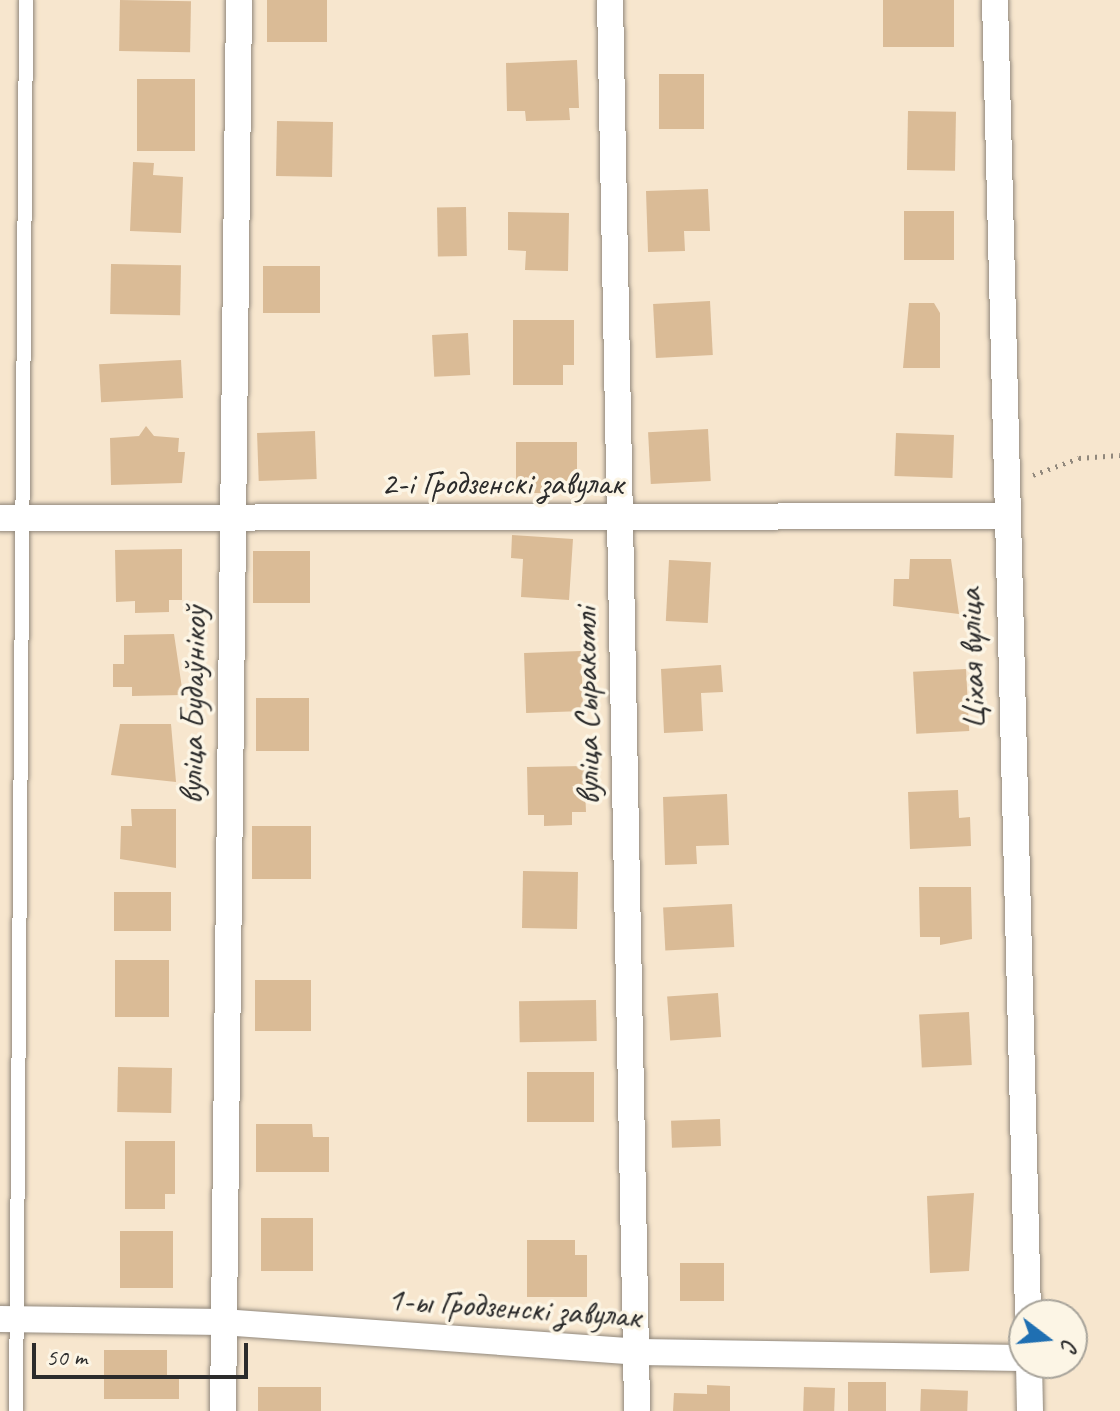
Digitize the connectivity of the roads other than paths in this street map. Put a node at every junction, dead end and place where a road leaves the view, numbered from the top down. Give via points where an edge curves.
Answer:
1 (26, 0) edge
2 (239, 0) edge
3 (610, 0) edge
4 (995, 0) edge
5 (1003, 516) junction
6 (230, 517) junction
7 (11, 518) edge
8 (618, 520) junction
9 (1027, 1299) edge
10 (8, 1319) edge
11 (222, 1322) junction
12 (637, 1352) junction
13 (1008, 1358) edge
14 (1029, 1379) edge
15 (16, 1411) edge
16 (223, 1411) edge
17 (637, 1411) edge
18 (1030, 1411) edge

1 - 7 lane
2 - 6 street, вуліца Будаўнікоў
3 - 8 street, вуліца Сыракомлі
4 - 5 street, Ціхая вуліца
5 - 8 street, 2-і Гродзенскі завулак
5 - 9 street, Ціхая вуліца
6 - 7 street, 2-і Гродзенскі завулак
6 - 8 street, 2-і Гродзенскі завулак
6 - 11 street, вуліца Будаўнікоў
7 - 10 lane
8 - 12 street, вуліца Сыракомлі
10 - 11 street, 1-ы Гродзенскі завулак
10 - 15 lane
11 - 12 street, 1-ы Гродзенскі завулак
11 - 16 street, вуліца Будаўнікоў
12 - 13 street, 1-ы Гродзенскі завулак
12 - 17 street, вуліца Сыракомлі
14 - 18 street

